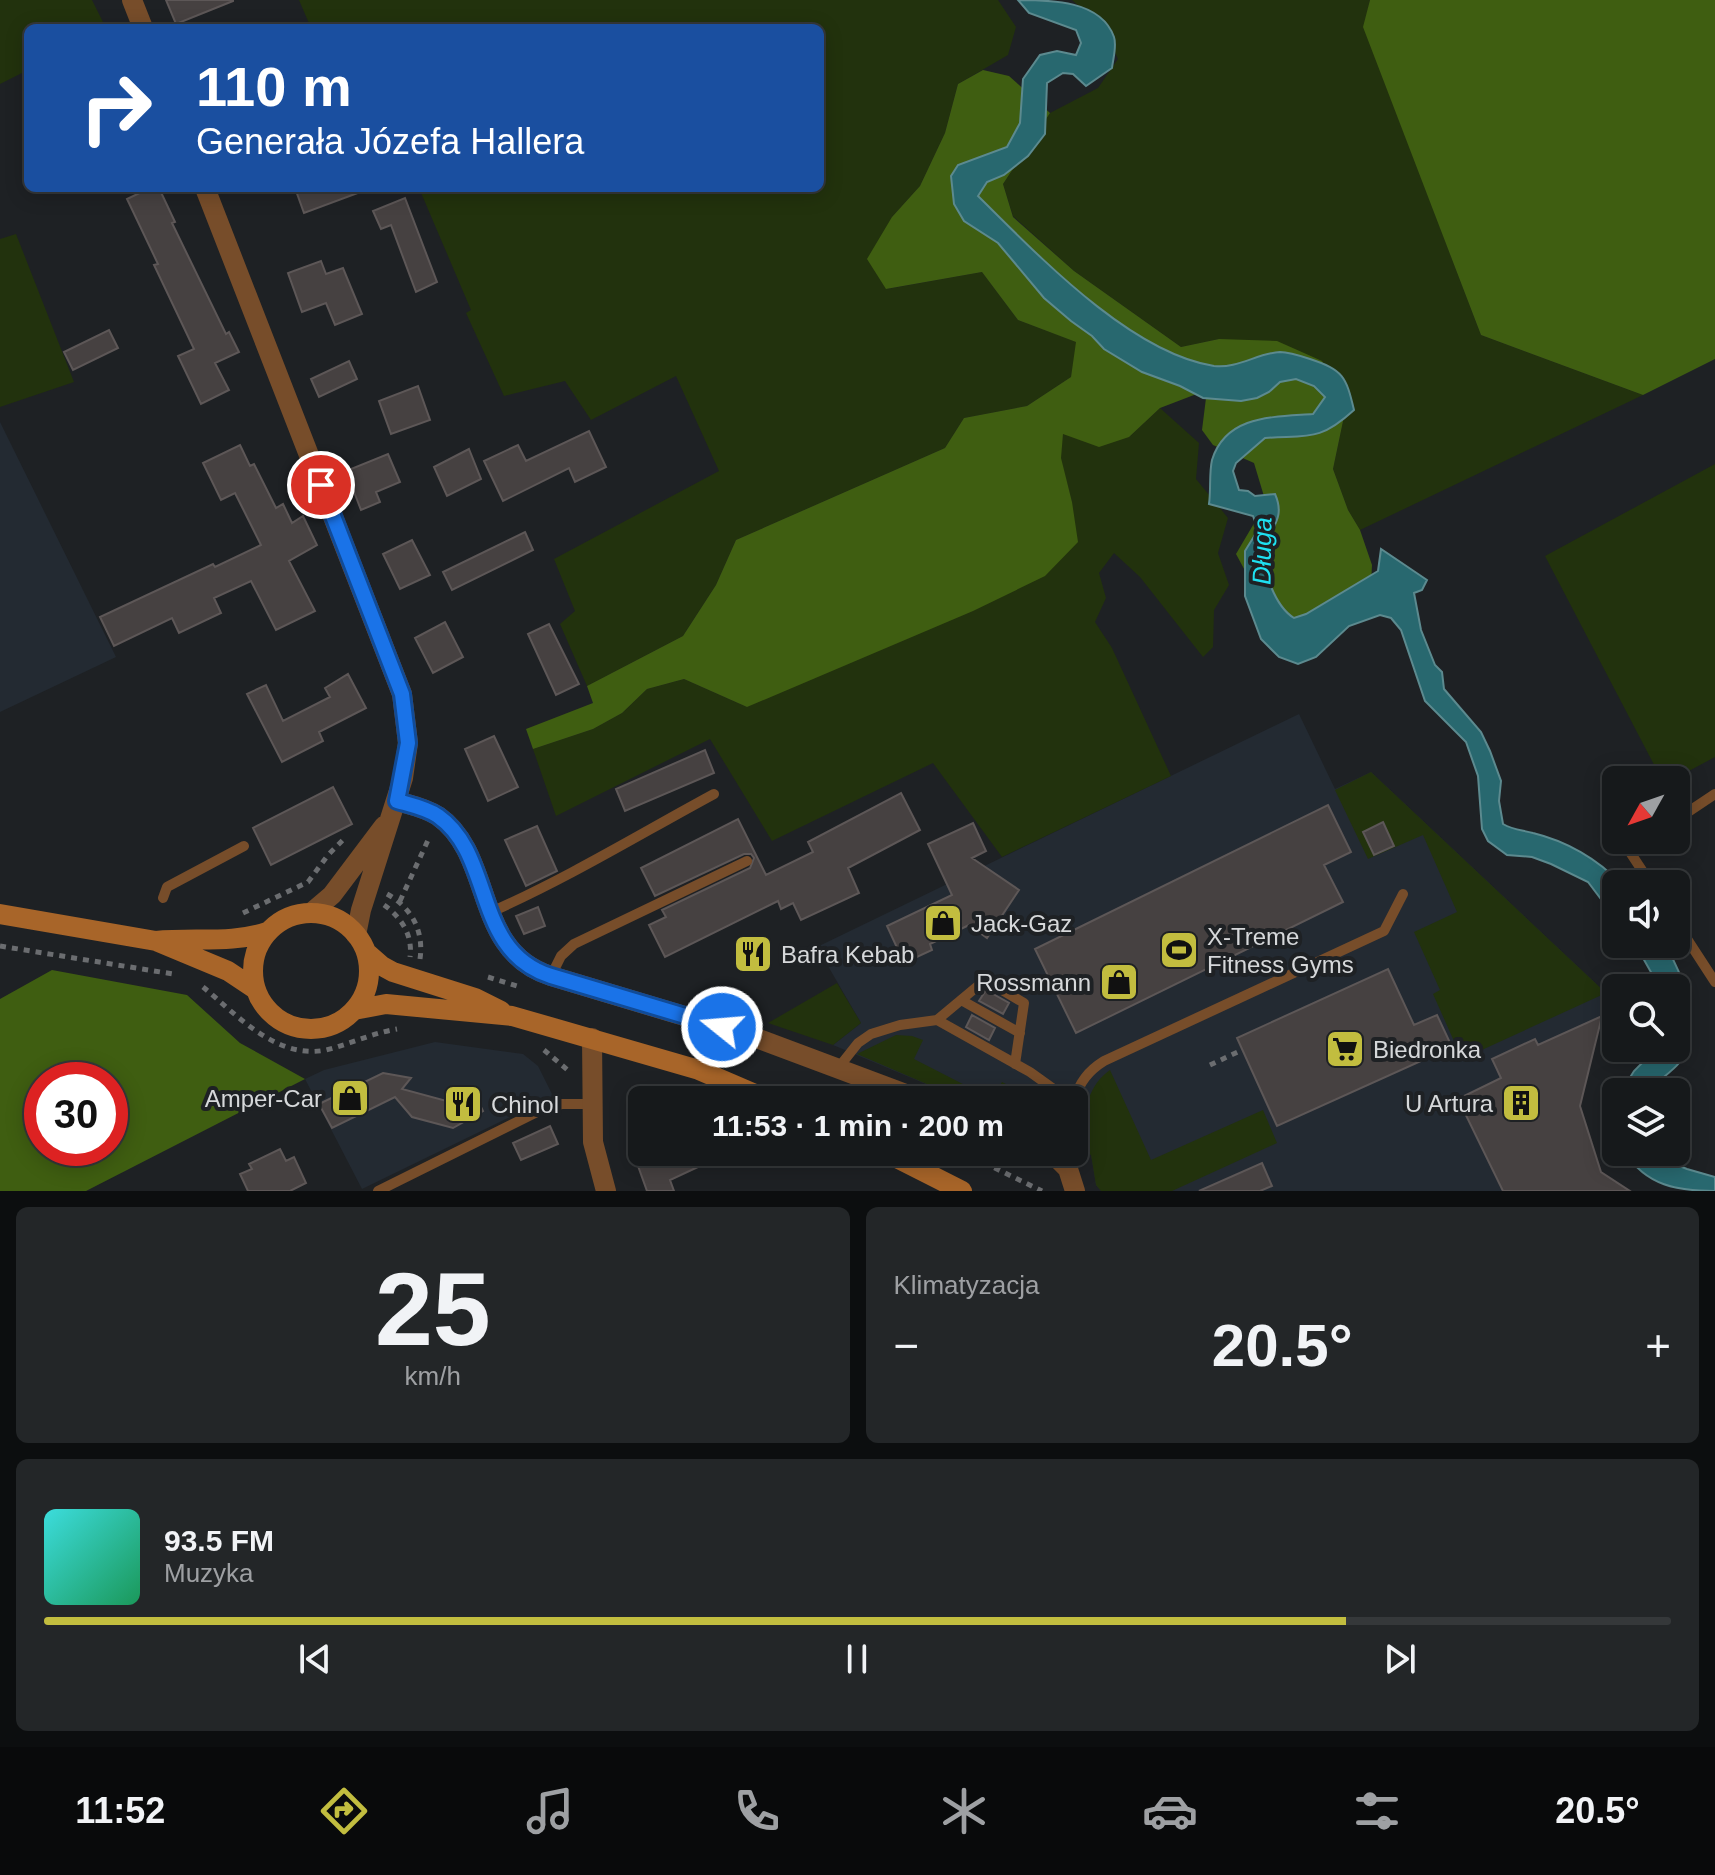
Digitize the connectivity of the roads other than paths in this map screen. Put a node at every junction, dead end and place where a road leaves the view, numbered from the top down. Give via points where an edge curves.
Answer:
1 (132, 0) edge
2 (141, 24) edge
3 (207, 192) edge
4 (714, 794) dead end
5 (1715, 794) edge
6 (393, 810) junction
7 (1690, 811) edge
8 (244, 846) dead end
9 (747, 861) dead end
10 (1403, 894) dead end
11 (163, 898) dead end
12 (312, 912) junction
13 (491, 912) junction
14 (0, 914) edge
15 (267, 932) junction
16 (156, 941) junction
17 (361, 943) junction
18 (1690, 944) edge
19 (551, 976) junction
20 (1715, 982) edge
21 (255, 989) junction
22 (961, 1000) junction
23 (354, 1010) junction
24 (512, 1016) junction
25 (937, 1020) junction
26 (1020, 1033) junction
27 (592, 1038) junction
28 (1015, 1064) junction
29 (839, 1067) junction
30 (736, 1086) edge
31 (887, 1086) edge
32 (1049, 1086) edge
33 (1079, 1086) edge
34 (591, 1104) junction
35 (914, 1166) edge
36 (1066, 1166) edge
37 (378, 1191) edge
38 (606, 1191) edge
39 (962, 1191) edge
40 (1075, 1191) edge

1 - 2 street
3 - 6 street via 398,681 416,743
4 - 13 lane via 553,884
5 - 7 lane
6 - 12 street via 332,895
6 - 13 street via 425,809 457,835
6 - 17 street via 361,910
8 - 11 lane via 167,887
9 - 19 lane via 574,944
10 - 33 lane via 1384,931 1104,1061
12 - 15 main road via 292,915
12 - 17 main road via 341,921
13 - 19 street via 515,956
14 - 16 main road
15 - 16 main road via 234,940
15 - 21 main road via 253,959
16 - 21 main road via 228,971
17 - 23 main road via 368,983
17 - 24 main road via 393,972 475,998
18 - 20 lane
19 - 29 street
21 - 23 main road via 264,1007 299,1028 329,1026
22 - 25 lane
22 - 26 lane
22 - 26 lane via 985,980 1024,1003
23 - 24 main road via 386,1004
24 - 27 main road
25 - 28 lane
25 - 29 lane via 871,1034
26 - 28 lane
27 - 30 main road
27 - 34 street
28 - 32 lane
29 - 31 street
34 - 37 lane via 547,1107
34 - 38 street via 593,1142
35 - 39 main road
36 - 40 street

